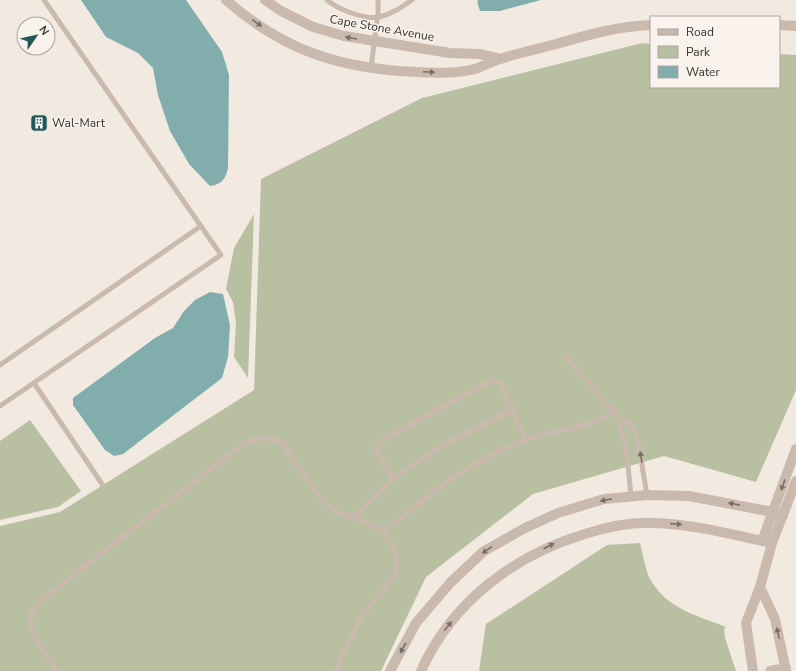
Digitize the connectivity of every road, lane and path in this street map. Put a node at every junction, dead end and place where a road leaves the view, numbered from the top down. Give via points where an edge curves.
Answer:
1 (44, 0) edge
2 (226, 0) edge
3 (266, 0) edge
4 (327, 0) edge
5 (378, 0) edge
6 (412, 0) edge
7 (378, 18) junction
8 (650, 25) edge
9 (780, 26) edge
10 (796, 26) edge
11 (374, 42) junction
12 (501, 59) junction
13 (371, 69) junction
14 (201, 226) junction
15 (564, 355) dead end
16 (0, 365) edge
17 (34, 383) junction
18 (0, 406) edge
19 (513, 409) junction
20 (615, 412) junction
21 (619, 418) junction
22 (526, 440) junction
23 (796, 449) edge
24 (393, 479) junction
25 (796, 481) edge
26 (102, 484) dead end
27 (647, 495) junction
28 (631, 496) junction
29 (773, 512) junction
30 (783, 516) junction
31 (353, 518) junction
32 (384, 533) junction
33 (762, 541) junction
34 (772, 543) junction
35 (760, 587) junction
36 (786, 669) edge
37 (57, 671) edge
38 (335, 671) edge
39 (390, 671) edge
40 (421, 671) edge
41 (753, 671) edge
42 (770, 671) edge

1 - 14 lane
2 -> 13 street, Cape Stone Avenue via 287,43 328,60
11 -> 3 street, Cape Stone Avenue via 313,28
4 - 7 lane via 343,10
5 - 7 lane
6 - 7 lane via 394,12
7 - 11 lane
8 - 12 street, Cape Stone Avenue via 634,25 596,33
9 - 10 street
11 - 12 street, Cape Stone Avenue via 450,53 479,54
11 - 13 lane
13 -> 12 street, Cape Stone Avenue via 443,73 477,68
14 - 16 lane
14 - 17 lane via 221,255
15 - 20 lane
17 - 18 lane
17 - 26 lane
19 - 22 lane
19 - 24 lane via 439,447
19 - 24 lane via 500,383 492,380 377,443 376,450
20 - 21 lane
20 - 22 lane via 599,422
27 -> 21 lane via 637,434 631,424
21 - 28 lane via 627,455
22 - 32 lane via 468,466
23 -> 29 street
24 - 31 lane
25 - 30 street
27 - 28 street
29 -> 27 street via 689,496
28 -> 39 street via 604,499 558,513 524,528 484,551 451,582 416,624
29 - 30 street
29 - 33 street
30 - 34 street
31 - 32 lane
31 - 37 lane via 333,510 318,495 280,441 270,437 256,437 40,601 30,614 30,624 34,635
32 - 38 lane via 394,547 397,559 396,573 362,616
33 - 34 street
40 -> 33 street via 447,626 478,592 514,564 557,542 607,527 652,523 692,525
34 - 35 street
36 -> 35 street via 775,619
35 - 41 street via 746,623
36 - 42 street

